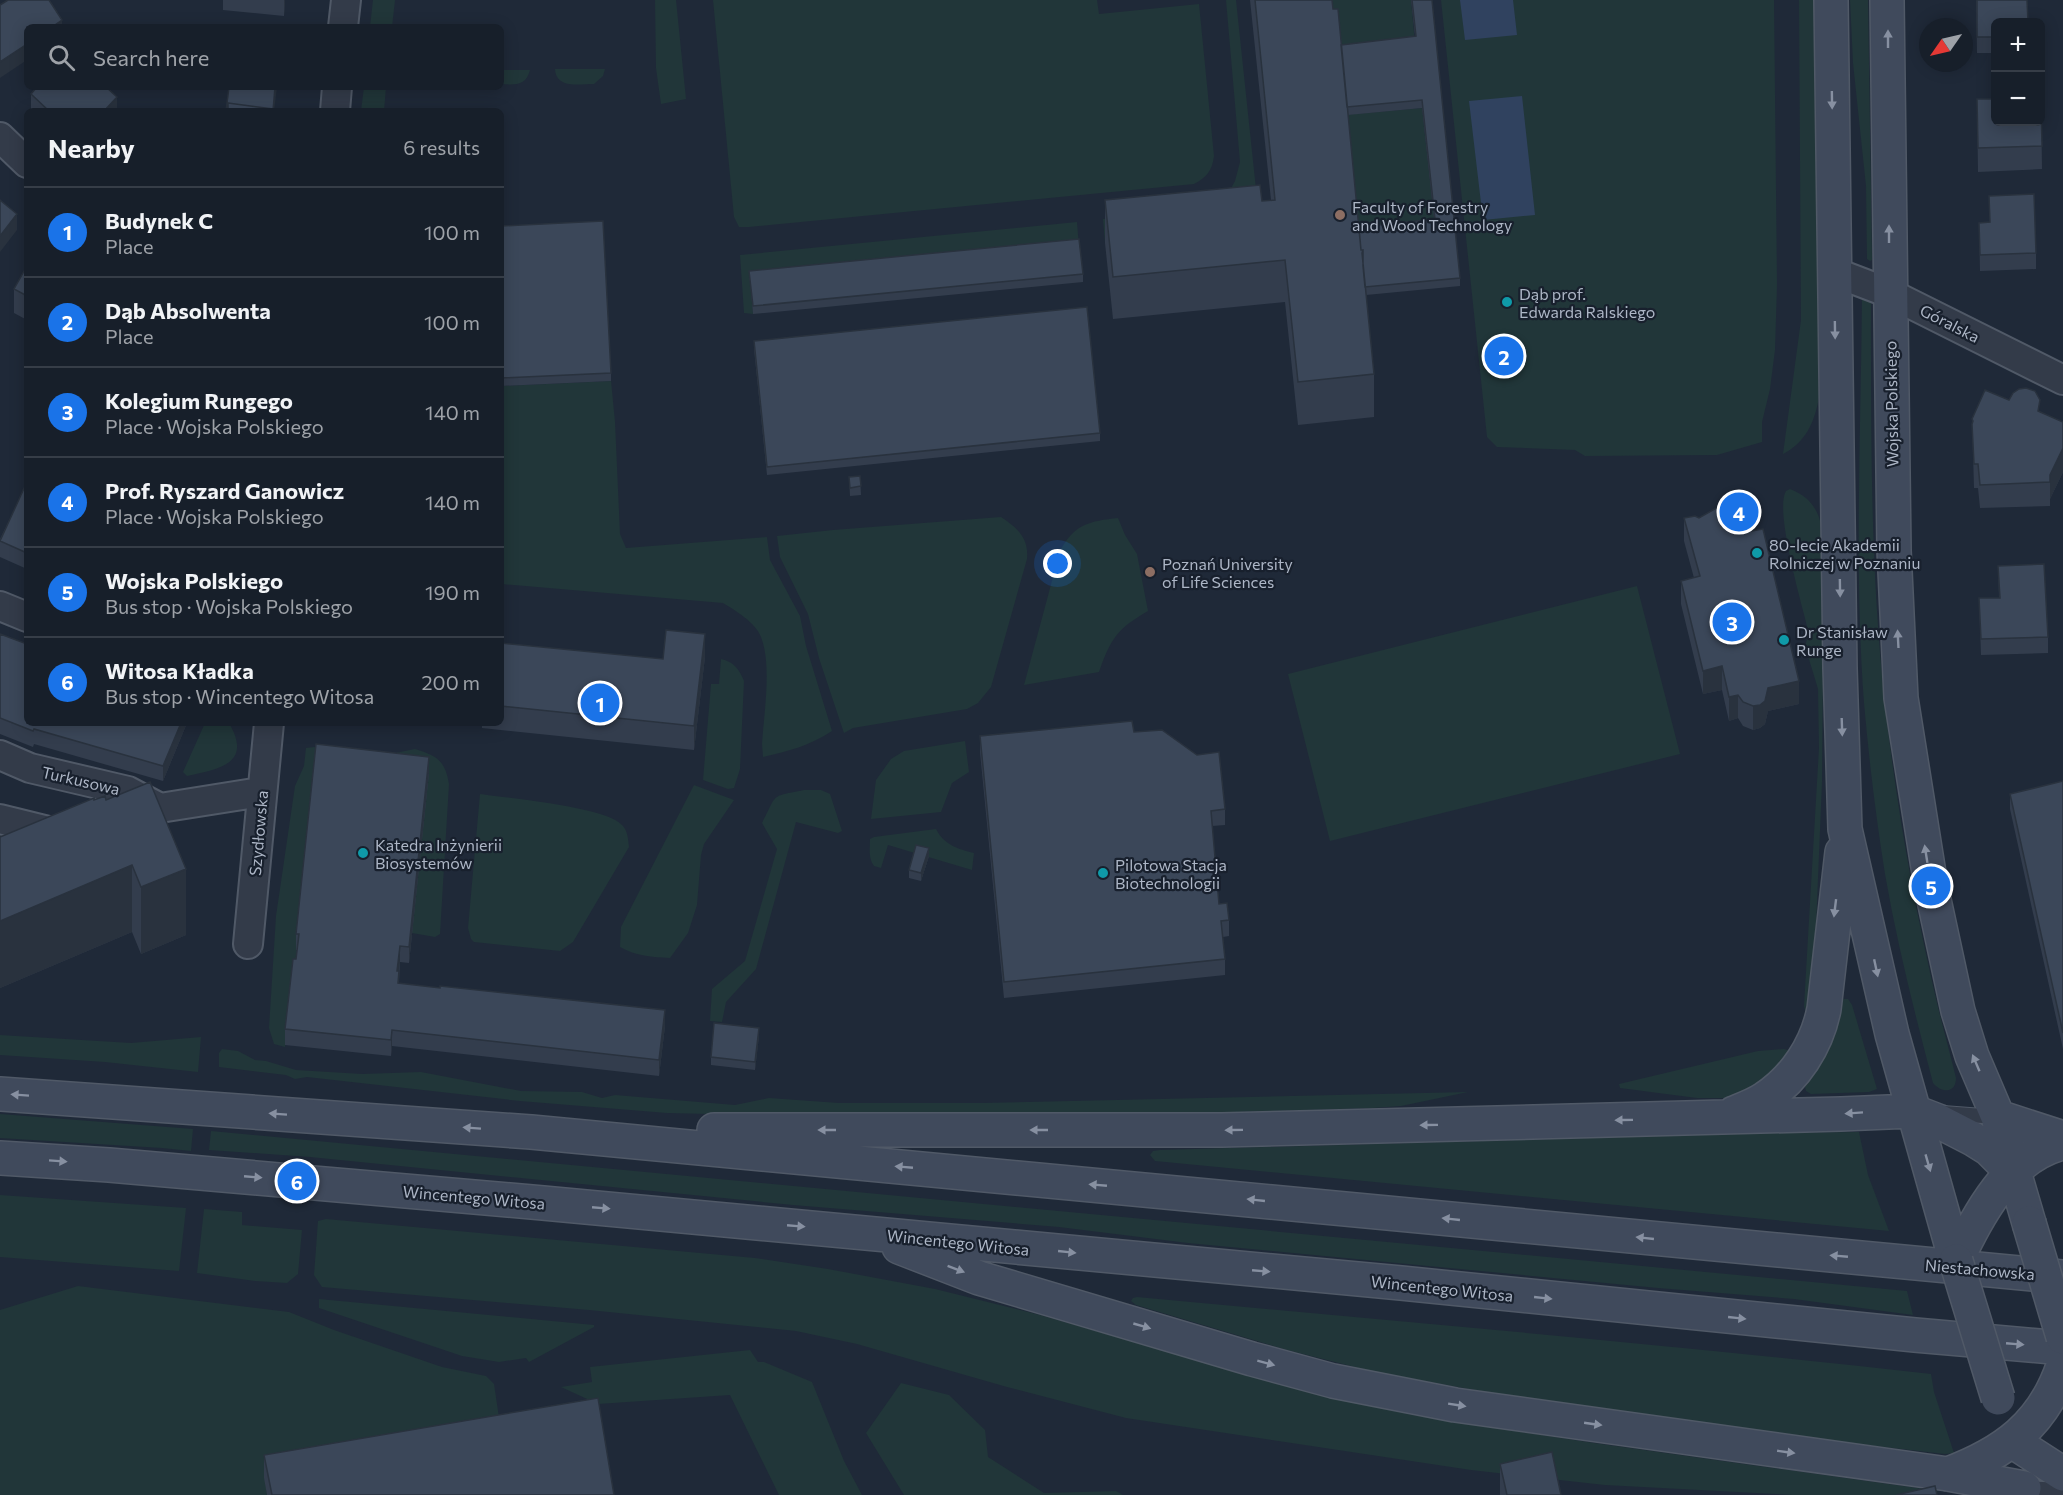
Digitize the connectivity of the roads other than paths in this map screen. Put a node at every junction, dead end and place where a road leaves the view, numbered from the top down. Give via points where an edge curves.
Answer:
1 (346, 0) edge
2 (1831, 0) edge
3 (1887, 0) edge
4 (343, 24) edge
5 (337, 90) edge
6 (334, 108) edge
7 (0, 137) edge
8 (24, 160) edge
9 (1834, 272) junction
10 (1889, 293) junction
11 (2063, 380) edge
12 (0, 606) edge
13 (24, 616) edge
14 (269, 726) edge
15 (0, 755) edge
16 (261, 792) junction
17 (160, 808) junction
18 (0, 819) edge
19 (1845, 829) junction
20 (248, 944) dead end
21 (0, 1094) edge
22 (1912, 1110) junction
23 (1713, 1117) junction
24 (1998, 1118) junction
25 (531, 1132) junction
26 (2063, 1138) edge
27 (2063, 1143) edge
28 (0, 1158) edge
29 (2013, 1173) junction
30 (862, 1233) junction
31 (1956, 1261) junction
32 (2063, 1277) edge
33 (2063, 1337) edge
34 (2063, 1348) edge
35 (2063, 1366) edge
36 (2012, 1441) junction
37 (1948, 1474) junction
38 (2063, 1474) edge
39 (2063, 1490) edge
40 (2025, 1492) edge

1 - 4 street
2 -> 9 main road
10 -> 3 main road, Wojska Polskiego
5 - 6 street
7 - 8 street
9 - 10 street, Góralska
9 -> 19 main road
10 - 11 street, Góralska
24 -> 10 main road, Wojska Polskiego via 1963,1032 1931,886 1901,698
12 - 13 street
14 - 16 street, Szydłowska
15 - 17 street, Turkusowa via 30,768 128,791
16 - 17 street
16 - 20 street, Szydłowska
17 - 18 street via 138,821 68,835
19 -> 22 main road
19 -> 23 main road via 1824,1009 1811,1046 1793,1074 1762,1100 1733,1114
25 -> 21 main road
22 -> 23 main road
22 - 24 lane
22 - 29 main road via 1981,1144
22 -> 31 main road
23 -> 25 main road via 1222,1130
24 - 26 main road
24 - 29 main road, Wojska Polskiego
32 -> 25 main road, Niestachowska
27 - 29 main road via 2039,1152
28 -> 30 main road, Wincentego Witosa via 109,1164
29 - 31 main road via 1978,1219
29 - 33 main road, Wojska Polskiego, bridge
30 -> 34 main road, Wincentego Witosa
30 -> 37 main road via 979,1278 1333,1381 1455,1405
31 - 36 main road, bridge
35 - 36 main road via 2048,1402 2031,1425
36 - 37 main road via 1978,1462
36 - 38 main road
36 - 40 main road
37 - 40 main road
39 - 40 lane

